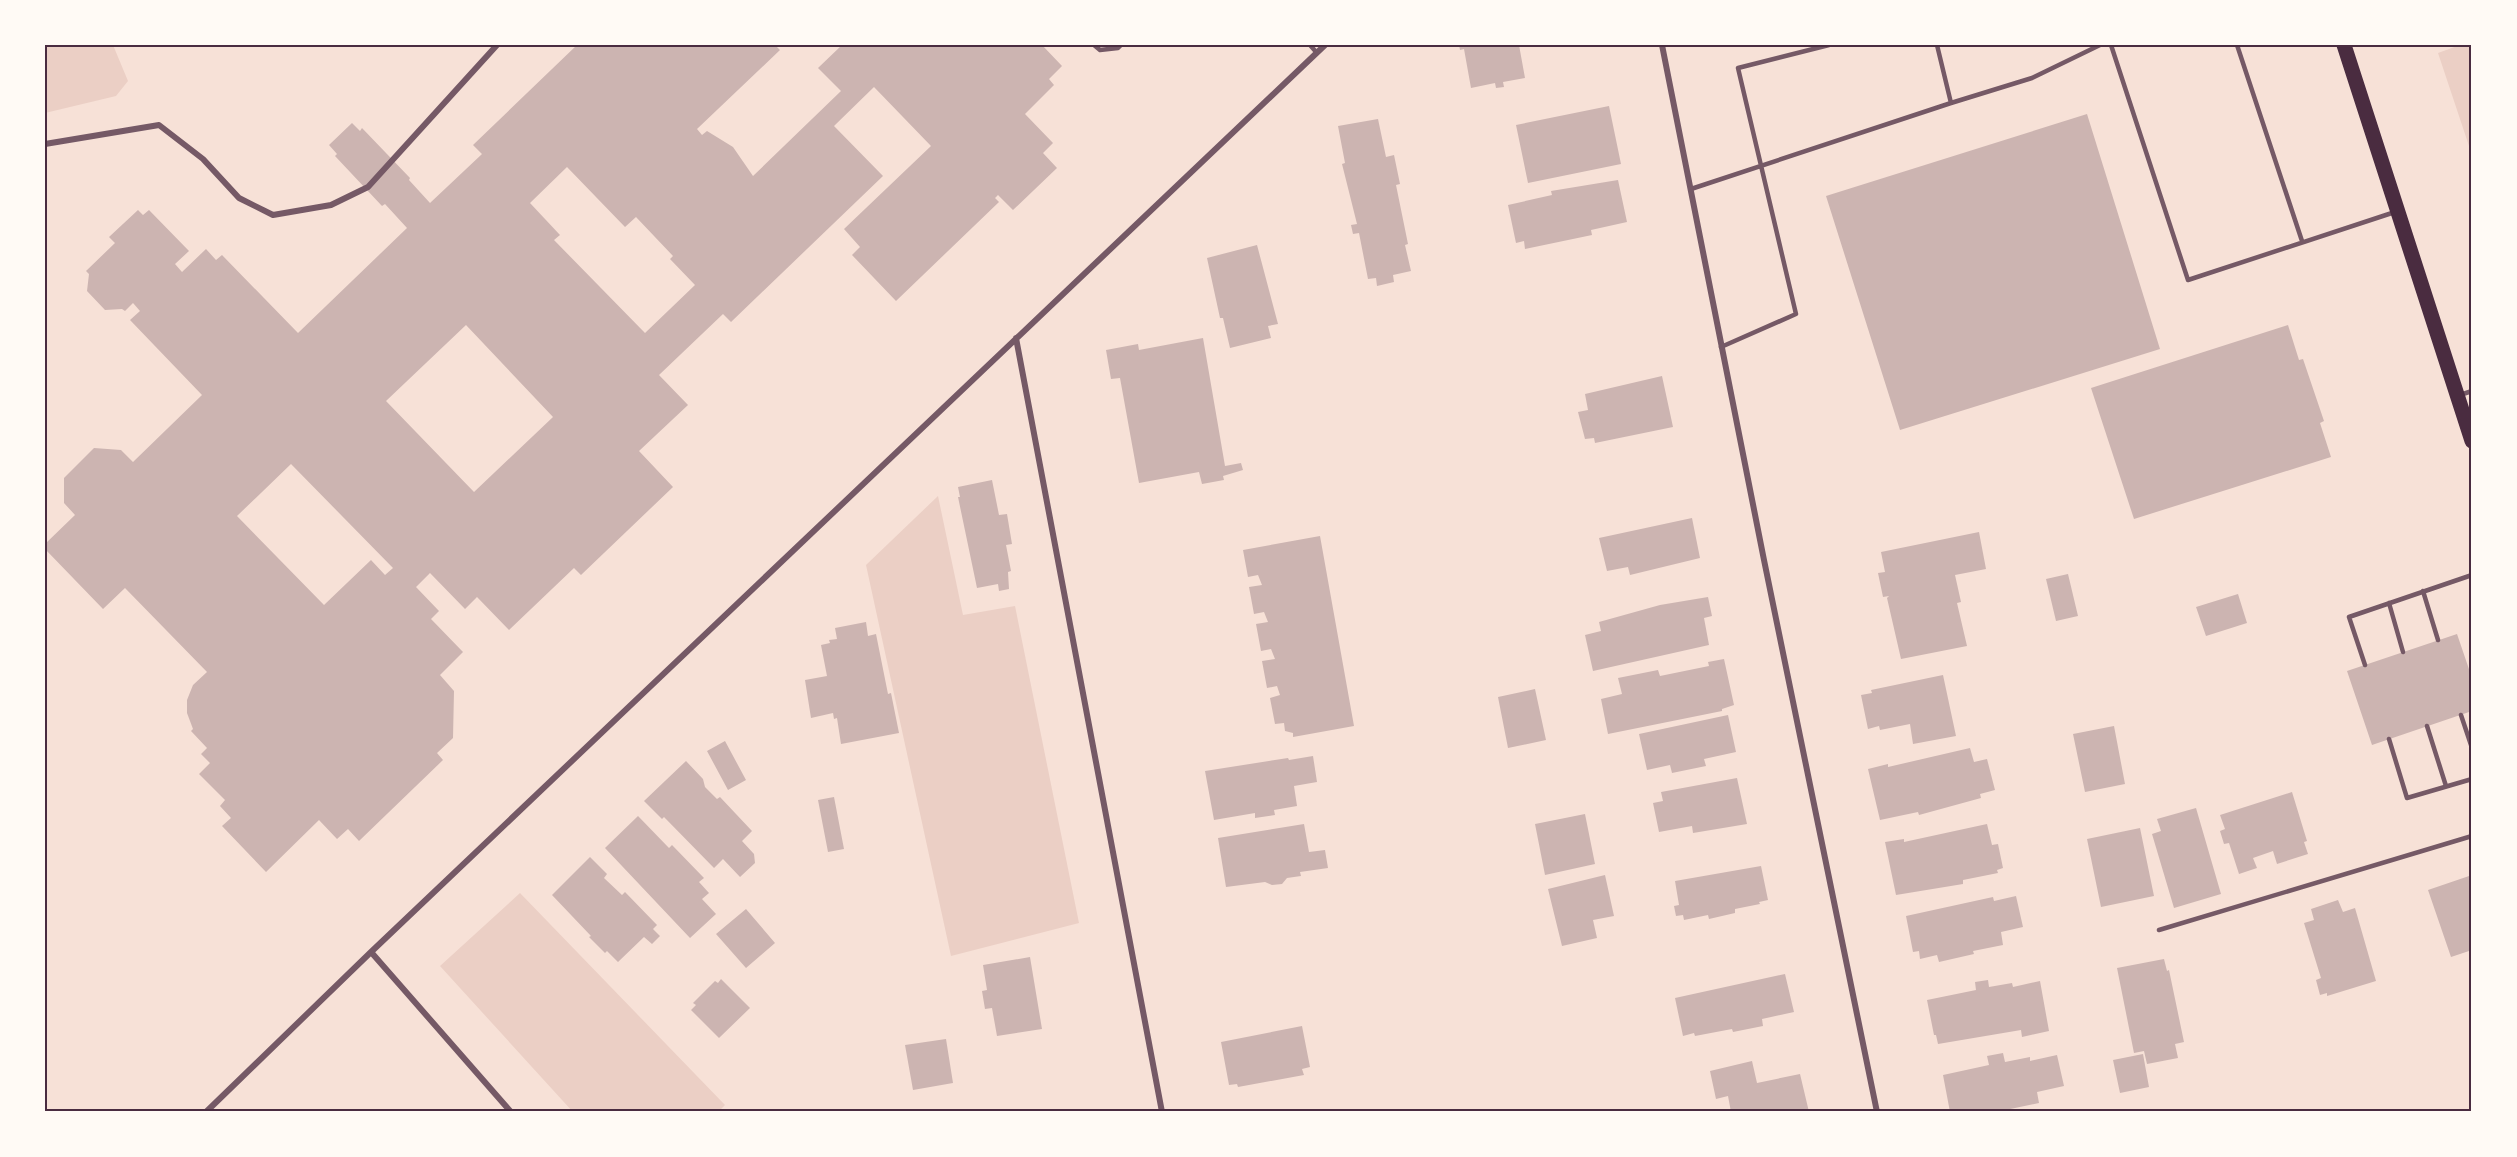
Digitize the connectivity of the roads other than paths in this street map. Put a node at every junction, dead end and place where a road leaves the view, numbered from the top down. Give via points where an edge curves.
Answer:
1 (497, 45) edge
2 (1094, 45) edge
3 (1121, 45) edge
4 (1310, 45) edge
5 (1325, 45) edge
6 (1662, 45) edge
7 (1829, 45) edge
8 (1937, 45) edge
9 (2100, 45) edge
10 (2111, 45) edge
11 (2237, 45) edge
12 (2344, 45) edge
13 (1317, 53) junction
14 (1951, 103) junction
15 (45, 144) edge
16 (1761, 165) junction
17 (1691, 189) junction
18 (2397, 211) junction
19 (2302, 241) junction
20 (1016, 338) junction
21 (1721, 347) junction
22 (2465, 394) edge
23 (2472, 441) edge
24 (2472, 575) edge
25 (2423, 591) junction
26 (2389, 603) junction
27 (2438, 640) dead end
28 (2403, 652) dead end
29 (2364, 665) dead end
30 (2461, 715) dead end
31 (2427, 726) dead end
32 (2389, 739) dead end
33 (2472, 748) edge
34 (2472, 779) edge
35 (2446, 786) junction
36 (2472, 836) edge
37 (2159, 930) dead end
38 (371, 952) junction
39 (206, 1112) edge
40 (511, 1112) edge
41 (1162, 1112) edge
42 (1877, 1112) edge

1 - 15 street via 368,187 331,205 273,215 238,198 203,159 159,124
2 - 3 lane via 1100,50
4 - 13 lane
5 - 13 street
6 - 17 street
7 - 16 lane via 1738,68
8 - 14 lane
9 - 14 lane via 2032,78
10 - 19 lane via 2188,280
11 - 19 lane
12 - 18 main road
13 - 20 street
14 - 16 lane
16 - 17 lane
16 - 21 lane via 1796,314
17 - 21 street
18 - 19 lane
18 - 22 main road
20 - 38 street
20 - 41 street
21 - 42 street
22 - 23 main road
24 - 25 lane
25 - 26 lane
25 - 27 lane
26 - 28 lane
26 - 29 lane via 2349,617
30 - 33 lane
31 - 35 lane
32 - 35 lane via 2407,798
34 - 35 lane
36 - 37 lane
38 - 39 street
38 - 40 street

